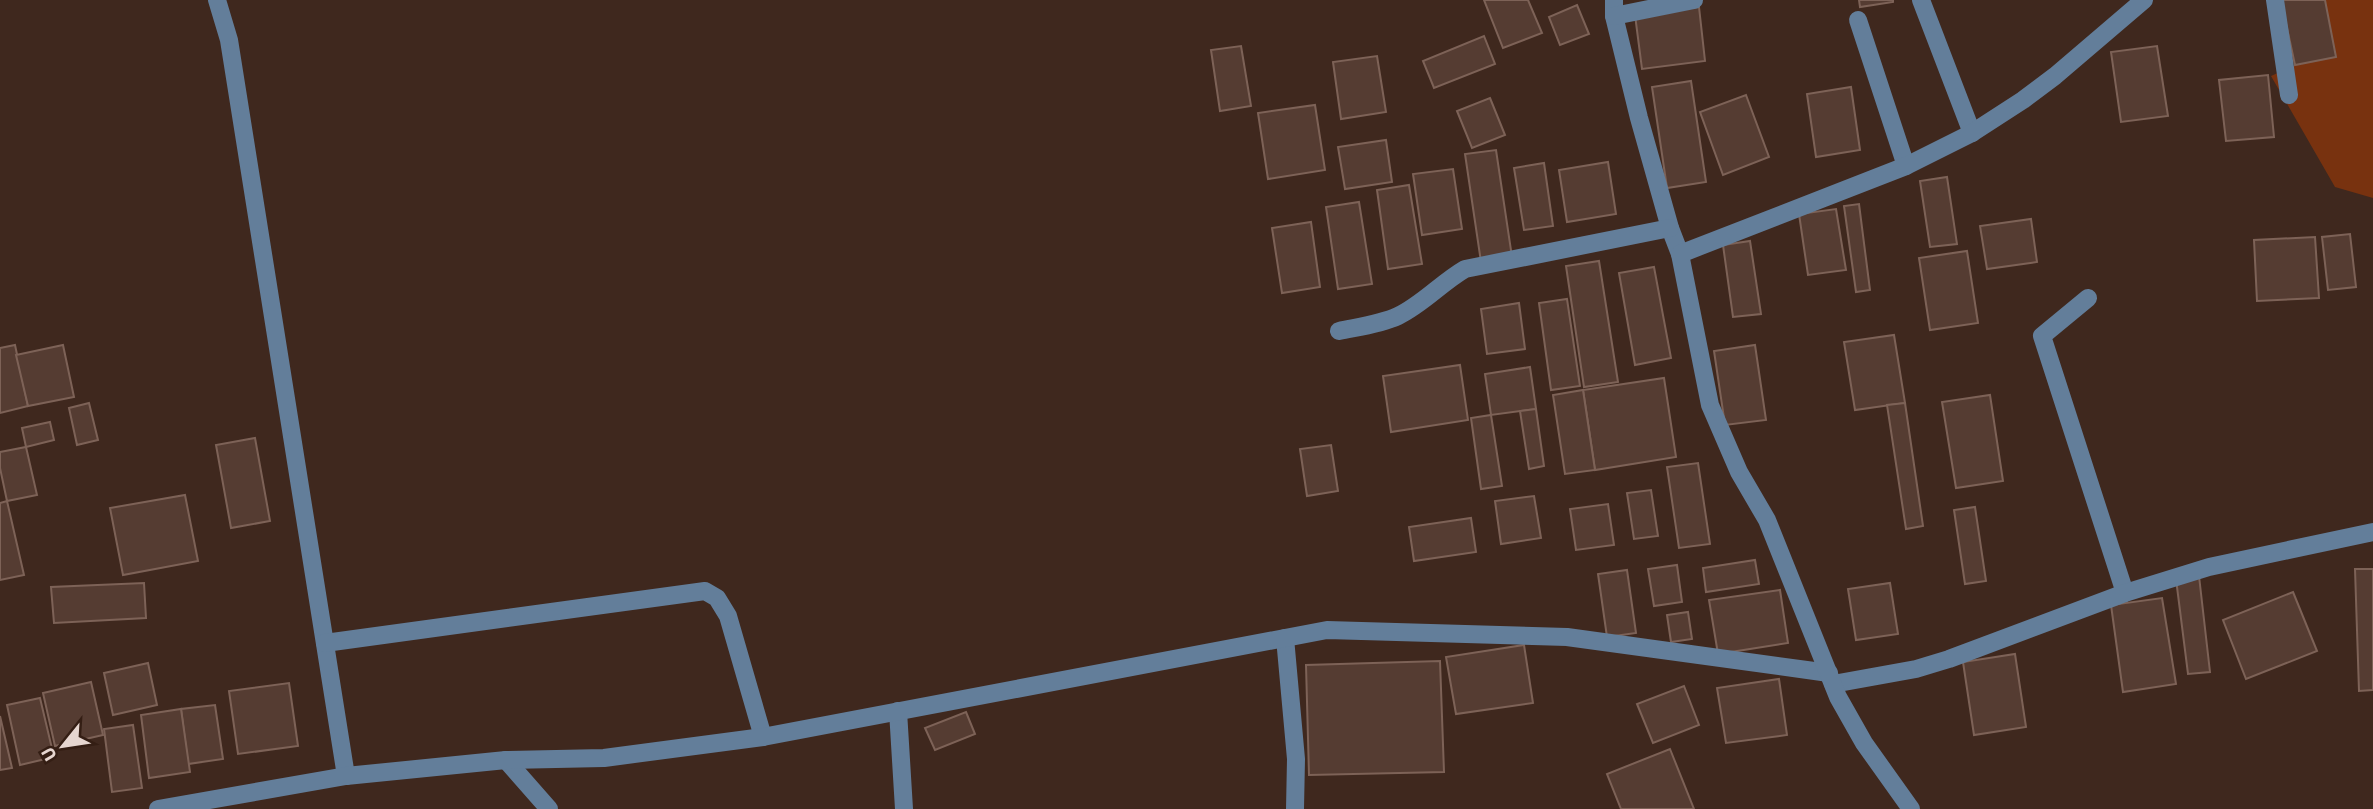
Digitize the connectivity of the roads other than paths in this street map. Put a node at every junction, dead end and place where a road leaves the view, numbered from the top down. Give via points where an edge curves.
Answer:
1 (217, 0) edge
2 (1694, 0) edge
3 (1921, 0) edge
4 (2144, 0) edge
5 (2275, 0) edge
6 (1614, 8) edge
7 (1858, 20) dead end
8 (2289, 95) dead end
9 (1972, 132) junction
10 (1906, 166) junction
11 (1670, 228) junction
12 (1680, 254) junction
13 (2088, 298) dead end
14 (1339, 331) dead end
15 (2373, 532) edge
16 (2125, 593) junction
17 (1284, 638) junction
18 (325, 643) junction
19 (1831, 678) junction
20 (898, 711) junction
21 (763, 737) junction
22 (506, 760) junction
23 (346, 776) junction
24 (234, 802) edge
25 (158, 809) edge
26 (549, 809) edge
27 (904, 809) edge
28 (1295, 809) edge
29 (1911, 809) edge

1 - 18 street via 229,40
2 - 6 street
3 - 9 street
4 - 9 street via 2055,76
5 - 8 street
6 - 11 street
7 - 10 street
9 - 10 street
10 - 12 street
11 - 12 street
11 - 14 street via 1465,270 1396,317
12 - 19 street via 1710,405 1739,472 1767,520
13 - 16 street via 2042,336
15 - 16 street via 2209,568
16 - 19 street via 1949,659 1916,668
17 - 19 street via 1327,630 1567,637
17 - 20 street
17 - 28 street via 1296,759
18 - 21 street via 705,591 718,598 728,616
18 - 23 street
19 - 29 street via 1864,743
20 - 21 street
20 - 27 street
21 - 22 street via 604,758
22 - 23 street
22 - 26 street
23 - 24 street
24 - 25 street

